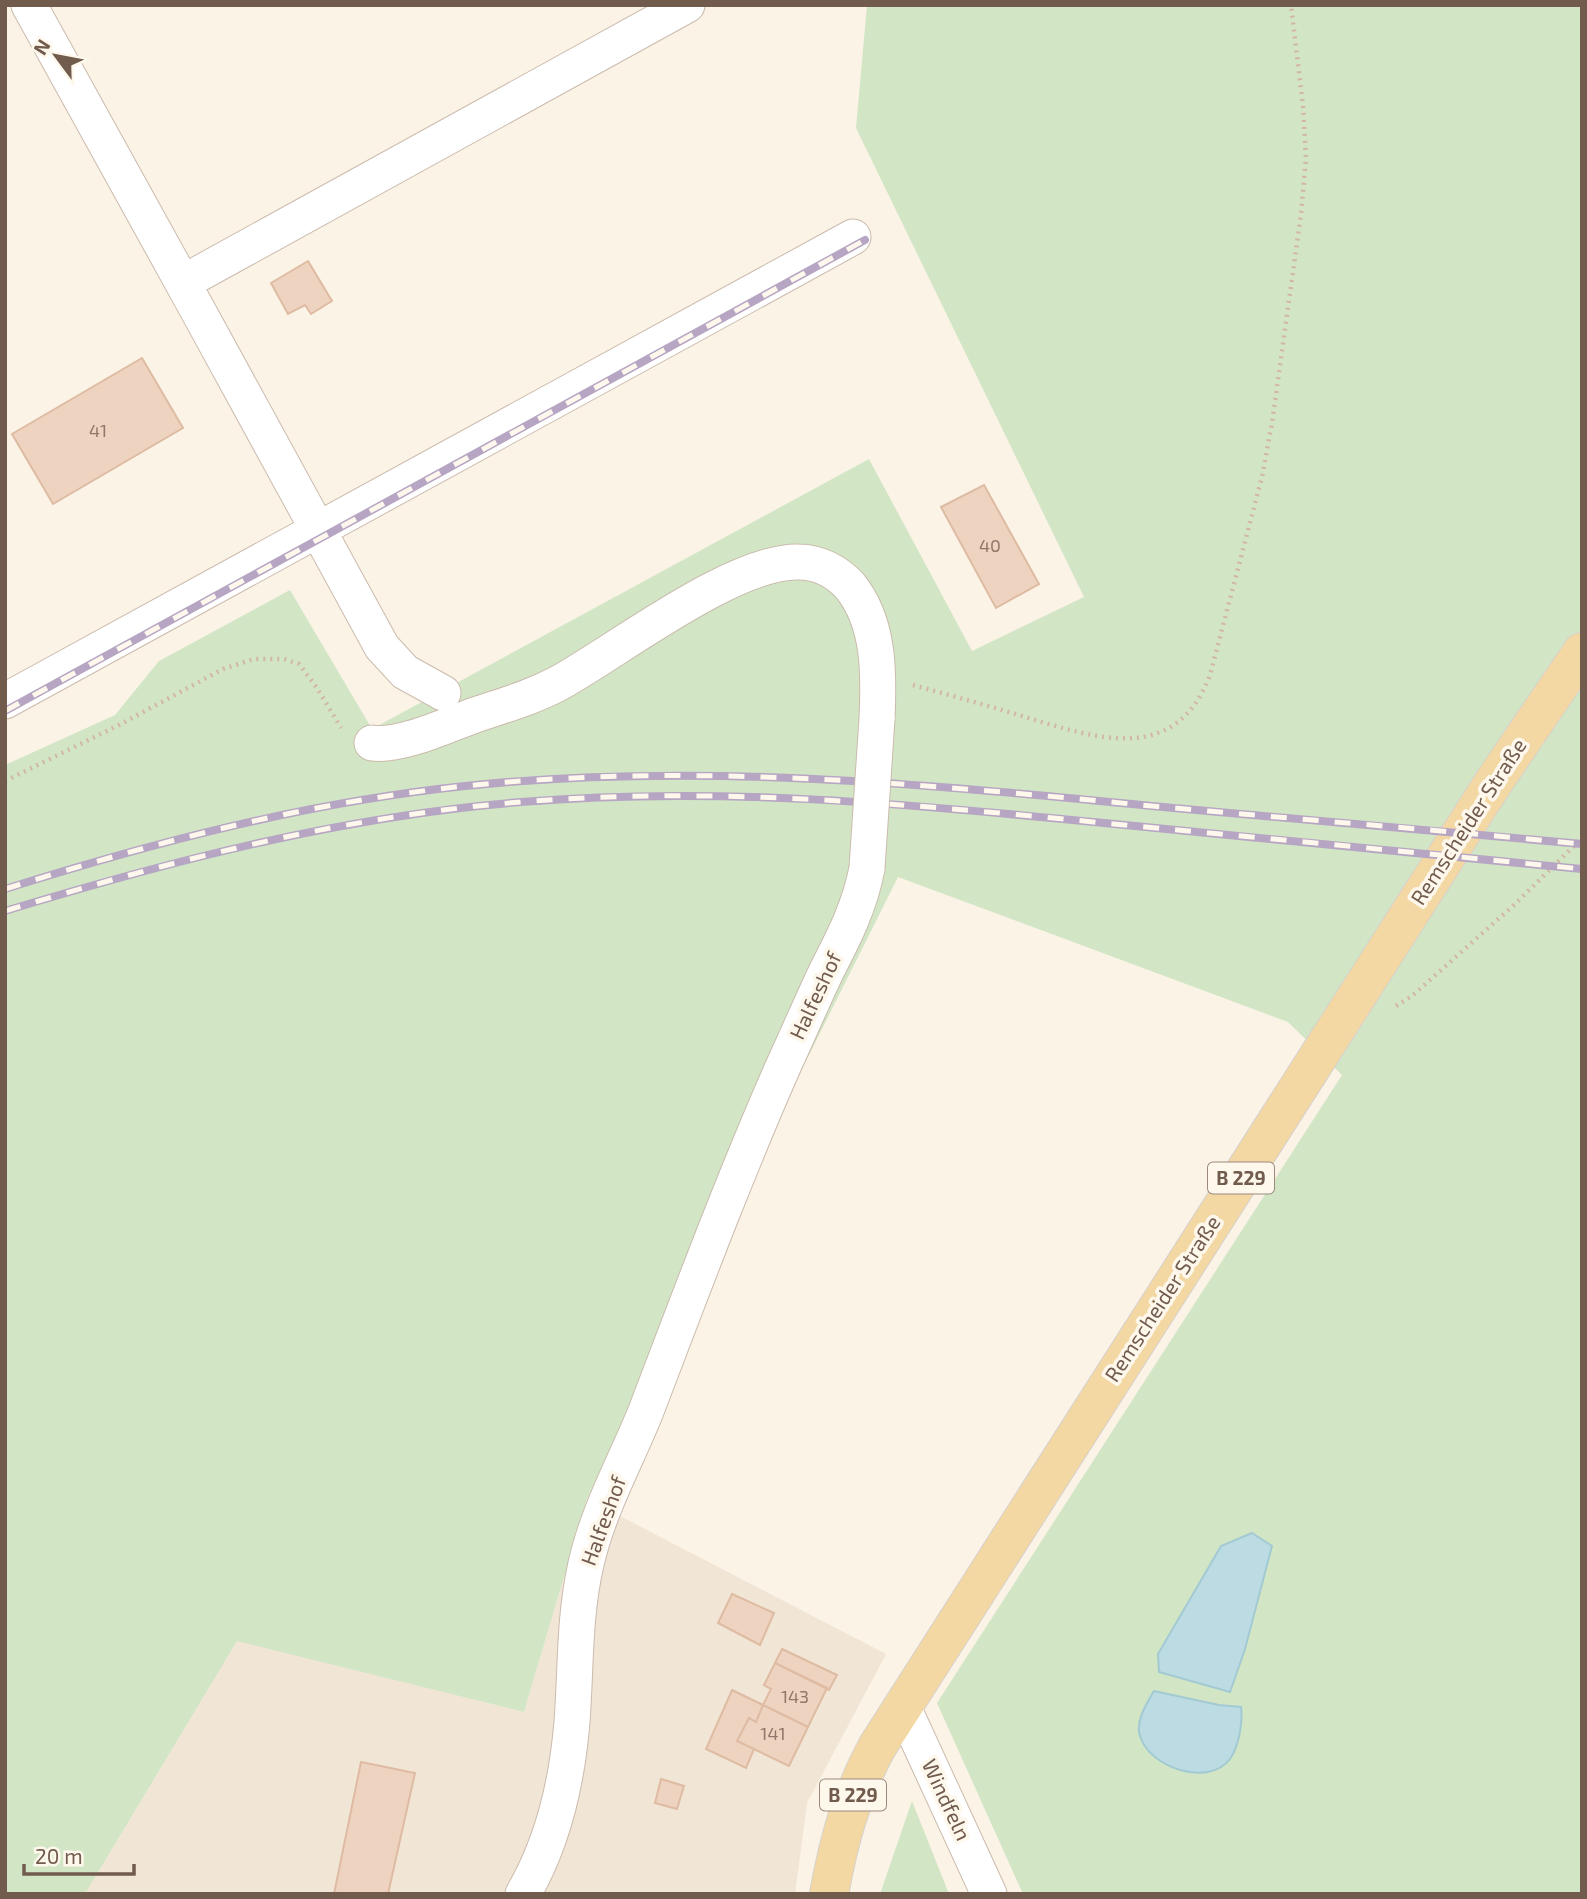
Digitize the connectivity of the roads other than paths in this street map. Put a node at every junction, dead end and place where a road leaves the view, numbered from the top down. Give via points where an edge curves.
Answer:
1 (12, 5) edge
2 (29, 5) edge
3 (688, 5) edge
4 (5, 9) edge
5 (853, 237) dead end
6 (184, 282) junction
7 (317, 530) junction
8 (1582, 652) edge
9 (443, 694) dead end
10 (5, 701) edge
11 (372, 743) road end
12 (902, 1706) junction
13 (523, 1894) edge
14 (829, 1894) edge
15 (989, 1894) edge

1 - 4 street
2 - 6 street
3 - 6 street
5 - 7 street
6 - 7 street
7 - 9 street via 390,658
7 - 10 street
8 - 12 main road, Remscheider Straße / B 229 via 1495,780
11 - 13 street, Halfeshof, bridge via 403,739 535,696 702,595 782,563 798,561 828,569 856,594 870,622 878,675 877,719 863,892 755,1132 594,1534 580,1593 572,1724 563,1786 549,1839
12 - 14 main road, Remscheider Straße / B 229 via 852,1800
12 - 15 street, Windfeln

